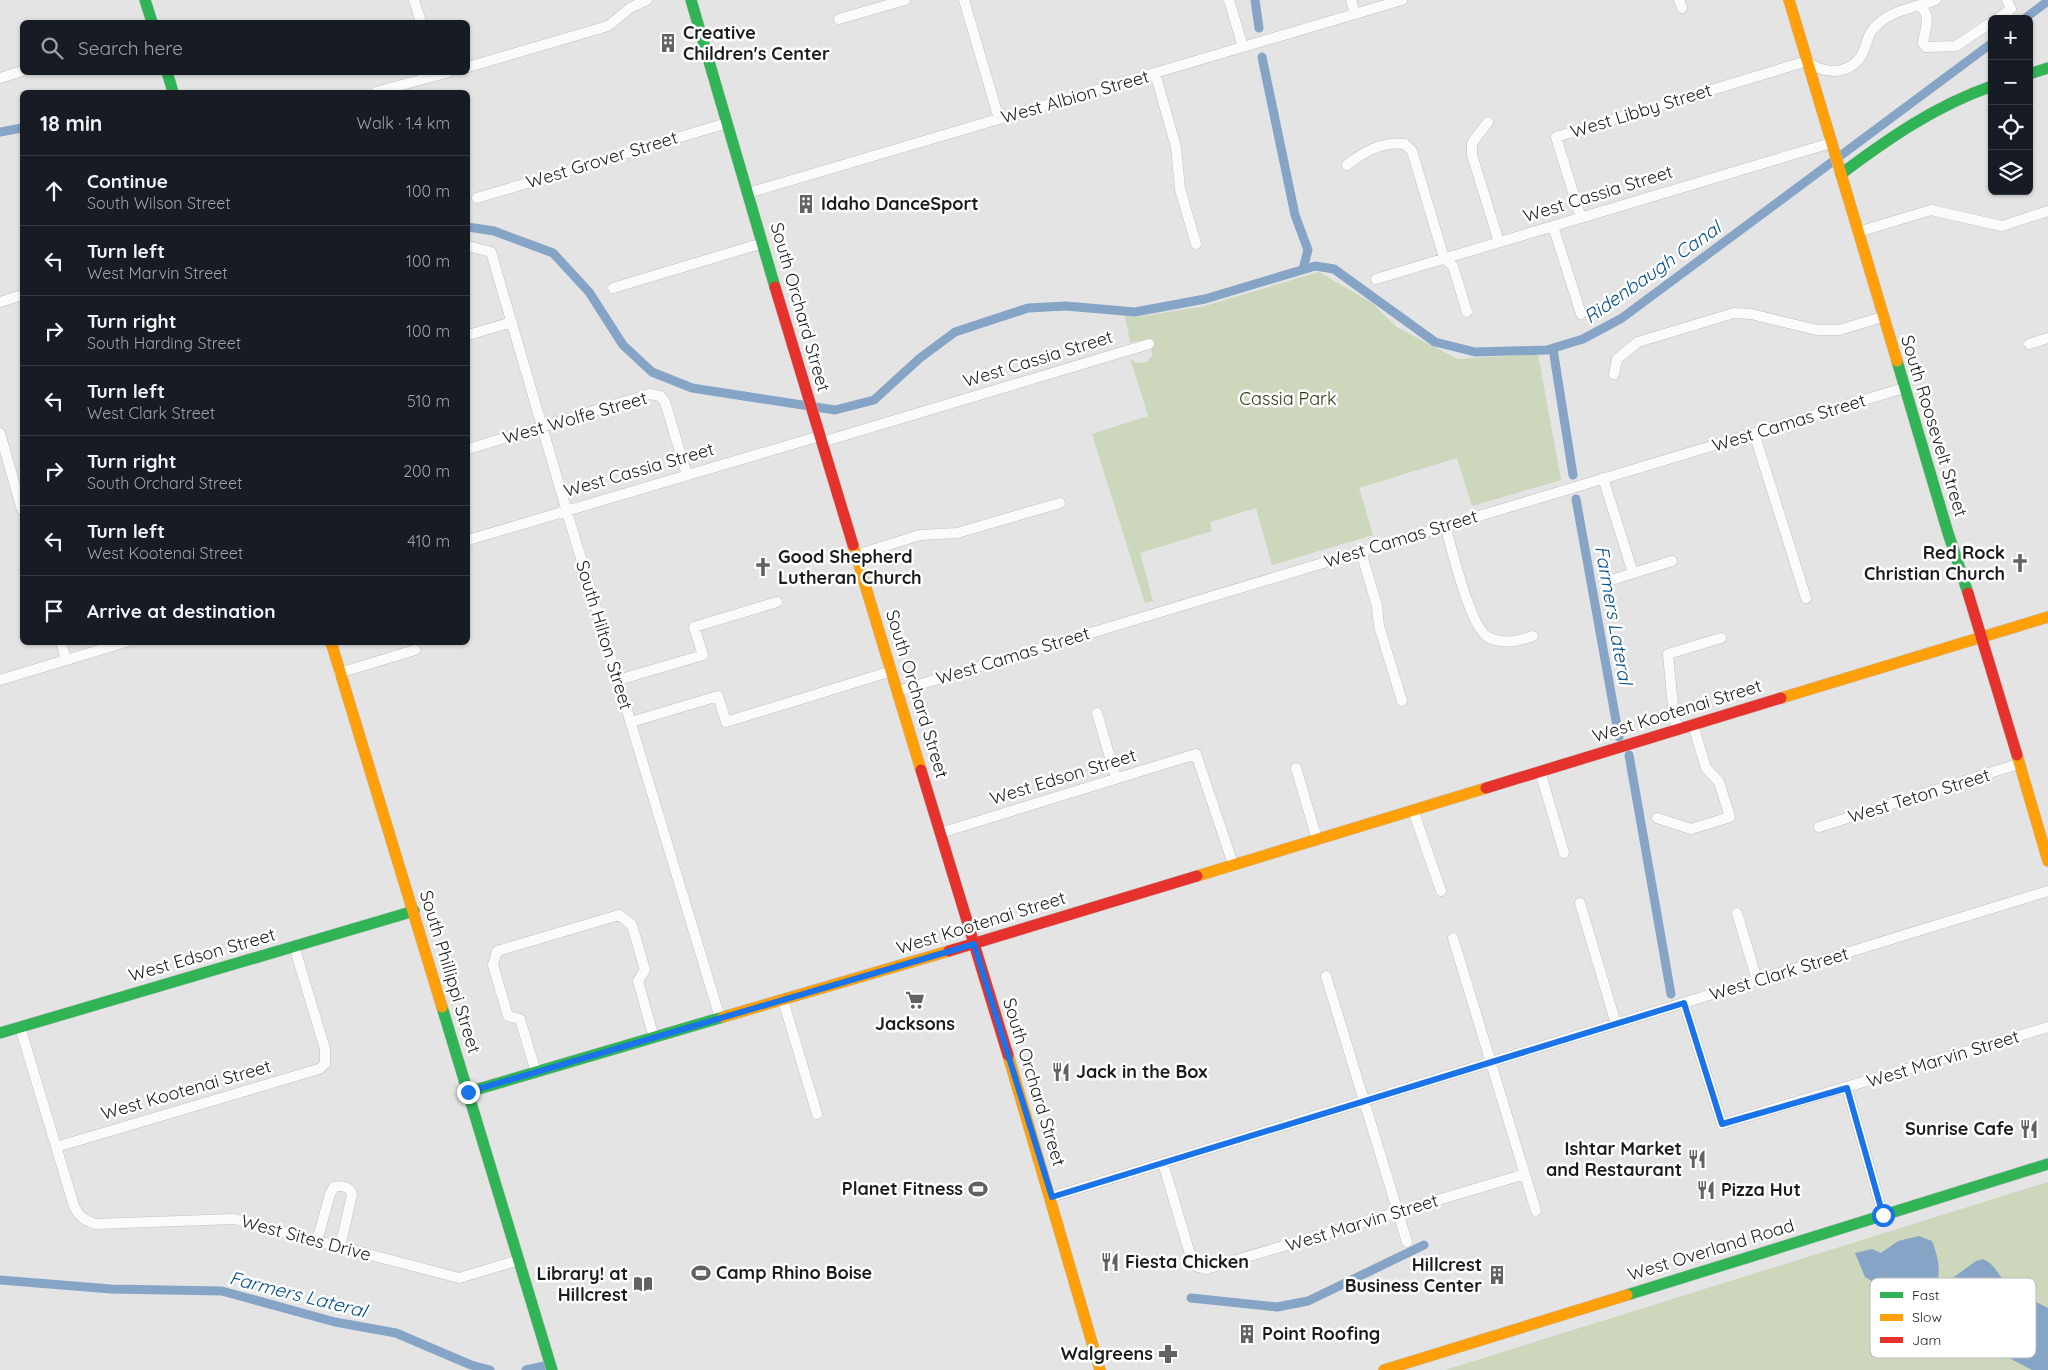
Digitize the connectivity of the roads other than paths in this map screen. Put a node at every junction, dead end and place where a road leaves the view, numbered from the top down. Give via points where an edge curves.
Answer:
1 (145, 0) edge
2 (414, 0) edge
3 (647, 0) edge
4 (691, 0) edge
5 (905, 0) edge
6 (964, 0) edge
7 (1229, 0) edge
8 (1351, 0) edge
9 (1402, 0) edge
10 (1789, 0) edge
11 (1936, 0) edge
12 (2006, 0) edge
13 (1920, 6) junction
14 (1355, 14) junction
15 (2003, 15) edge
16 (151, 20) edge
17 (420, 20) edge
18 (839, 20) dead end
19 (1988, 25) edge
20 (1243, 47) junction
21 (1807, 61) junction
22 (470, 66) edge
23 (2048, 68) edge
24 (20, 73) edge
25 (1155, 73) junction
26 (2033, 73) edge
27 (168, 75) edge
28 (433, 75) edge
29 (0, 78) edge
30 (1988, 87) edge
31 (172, 90) edge
32 (383, 90) edge
33 (999, 119) junction
34 (1488, 122) dead end
35 (727, 123) junction
36 (1836, 159) junction
37 (1347, 165) dead end
38 (748, 193) junction
39 (477, 198) dead end
40 (2048, 211) edge
41 (1581, 218) junction
42 (1553, 226) junction
43 (1858, 232) junction
44 (1499, 242) junction
45 (763, 243) junction
46 (1196, 244) dead end
47 (470, 247) edge
48 (1444, 258) junction
49 (1376, 279) dead end
50 (613, 288) dead end
51 (20, 296) edge
52 (0, 302) edge
53 (1467, 312) dead end
54 (1580, 314) dead end
55 (1882, 317) junction
56 (512, 322) junction
57 (470, 334) edge
58 (2048, 338) edge
59 (1149, 344) dead end
60 (2029, 344) dead end
61 (1614, 374) dead end
62 (1904, 388) junction
63 (543, 426) junction
64 (0, 433) edge
65 (1754, 433) junction
66 (821, 439) junction
67 (470, 448) edge
68 (687, 475) junction
69 (1605, 481) junction
70 (20, 503) edge
71 (1060, 503) dead end
72 (568, 509) junction
73 (1445, 526) junction
74 (470, 539) edge
75 (1360, 552) junction
76 (856, 555) junction
77 (1672, 561) dead end
78 (1633, 573) junction
79 (1605, 582) dead end
80 (1806, 598) dead end
81 (777, 602) dead end
82 (2048, 617) edge
83 (1533, 636) dead end
84 (1983, 637) junction
85 (1721, 638) dead end
86 (62, 645) edge
87 (116, 645) edge
88 (332, 645) edge
89 (415, 650) dead end
90 (66, 660) junction
91 (892, 671) junction
92 (339, 673) junction
93 (0, 680) edge
94 (618, 680) junction
95 (898, 691) junction
96 (1402, 701) dead end
97 (1097, 713) dead end
98 (631, 722) junction
99 (1693, 725) junction
100 (1678, 729) junction
101 (2018, 764) junction
102 (1296, 768) dead end
103 (1540, 771) junction
104 (1116, 778) junction
105 (1413, 810) junction
106 (1657, 818) dead end
107 (1818, 827) dead end
108 (940, 833) junction
109 (1316, 839) junction
110 (1564, 853) dead end
111 (2048, 861) edge
112 (1233, 864) junction
113 (1441, 891) dead end
114 (2048, 891) edge
115 (1580, 903) dead end
116 (414, 911) junction
117 (1737, 913) dead end
118 (1454, 938) dead end
119 (974, 944) junction
120 (294, 946) junction
121 (1326, 976) dead end
122 (1757, 980) junction
123 (784, 1000) junction
124 (1684, 1003) junction
125 (720, 1018) junction
126 (1616, 1024) junction
127 (20, 1027) junction
128 (2048, 1027) edge
129 (0, 1033) edge
130 (654, 1038) junction
131 (1491, 1062) junction
132 (536, 1072) junction
133 (1847, 1088) junction
134 (468, 1092) junction
135 (1364, 1101) junction
136 (817, 1114) dead end
137 (56, 1147) junction
138 (1163, 1163) junction
139 (2048, 1164) edge
140 (1525, 1174) junction
141 (1052, 1197) junction
142 (1536, 1211) dead end
143 (1398, 1212) junction
144 (1883, 1215) junction
145 (316, 1241) junction
146 (1407, 1242) dead end
147 (340, 1247) junction
148 (519, 1260) junction
149 (552, 1370) edge
150 (1100, 1370) edge
151 (1384, 1370) edge

1 - 16 street
2 - 17 street
3 - 22 street via 630,8 608,26
4 - 35 street, South Orchard Street
5 - 18 street
6 - 33 street
7 - 20 street
8 - 14 street
9 - 14 street, West Albion Street
10 - 21 street, South Roosevelt Street
11 - 13 street
12 - 15 street via 2011,9
13 - 19 street via 1928,17 1923,43 1926,47 1956,46
13 - 21 street via 1907,8 1878,24 1866,40 1860,58 1846,68 1816,69
14 - 20 street, West Albion Street
20 - 25 street, West Albion Street
21 - 36 street, South Roosevelt Street
21 - 41 street, West Libby Street via 1556,136
23 - 26 street
24 - 29 street
25 - 33 street, West Albion Street
25 - 46 street via 1176,147 1180,189
27 - 31 street
28 - 32 street
30 - 36 street, West Cassia Street via 1953,100
33 - 38 street, West Albion Street
34 - 44 street via 1472,142 1472,155
35 - 38 street, South Orchard Street
35 - 39 street, West Grover Street
36 - 41 street, West Cassia Street
36 - 43 street, South Roosevelt Street
37 - 48 street via 1364,152 1395,143 1405,144 1412,152
38 - 45 street, South Orchard Street
40 - 43 street via 2002,226 1931,210
41 - 42 street, West Cassia Street
42 - 44 street, West Cassia Street
42 - 54 street
43 - 55 street, South Roosevelt Street
44 - 48 street, West Cassia Street
45 - 50 street
45 - 66 street, South Orchard Street
47 - 56 street, South Hilton Street via 491,252
48 - 49 street, West Cassia Street
48 - 53 street via 1452,266
51 - 52 street
55 - 61 street via 1839,330 1817,330 1734,313 1638,342 1617,360
55 - 62 street, South Roosevelt Street
56 - 57 street
56 - 63 street, South Hilton Street
58 - 60 street
59 - 66 street, West Cassia Street
62 - 65 street, West Camas Street
62 - 84 street, South Roosevelt Street
63 - 67 street, West Wolfe Street
63 - 68 street, West Wolfe Street via 650,394 660,396 665,402
63 - 72 street, South Hilton Street
64 - 70 street
65 - 69 street, West Camas Street
65 - 80 street
66 - 68 street, West Cassia Street
66 - 76 street, South Orchard Street
68 - 72 street, West Cassia Street
69 - 73 street, West Camas Street
69 - 78 street
71 - 76 street via 957,533 920,535
72 - 74 street, West Cassia Street
72 - 94 street, South Hilton Street
73 - 75 street, West Camas Street
73 - 83 street via 1474,622 1487,637 1512,643
75 - 95 street, West Camas Street
75 - 96 street
76 - 91 street, South Orchard Street
77 - 78 street
78 - 79 street
81 - 94 street via 694,627 703,655
82 - 84 street, West Kootenai Street
84 - 99 street, West Kootenai Street
84 - 101 street, South Roosevelt Street
85 - 100 street via 1668,654
86 - 90 street
87 - 90 street
88 - 92 street, South Phillippi Street
89 - 92 street
90 - 93 street
91 - 95 street, South Orchard Street
91 - 98 street via 726,722 718,696
92 - 116 street, South Phillippi Street
94 - 98 street, South Hilton Street
95 - 108 street, South Orchard Street
97 - 104 street
98 - 125 street, South Hilton Street
99 - 100 street, West Kootenai Street
99 - 106 street via 1706,768 1719,782 1730,817 1691,829
100 - 103 street, West Kootenai Street
101 - 107 street, West Teton Street
101 - 111 street, South Roosevelt Street
102 - 109 street
103 - 105 street, West Kootenai Street
103 - 110 street
104 - 108 street, West Edson Street
104 - 112 street, West Edson Street via 1196,754
105 - 109 street, West Kootenai Street
105 - 113 street
108 - 119 street, South Orchard Street
109 - 112 street, West Kootenai Street
112 - 119 street, West Kootenai Street
114 - 122 street, West Clark Street
115 - 126 street
116 - 120 street, West Edson Street
116 - 134 street, South Phillippi Street
117 - 122 street
118 - 131 street
119 - 123 street, West Kootenai Street
119 - 141 street, South Orchard Street
120 - 127 street, West Edson Street
120 - 137 street, West Kootenai Street via 325,1049 325,1064 313,1071
121 - 135 street
122 - 124 street, West Clark Street
123 - 125 street, West Kootenai Street
123 - 136 street
124 - 126 street, West Clark Street
124 - 133 street, West Marvin Street via 1722,1124
125 - 130 street, West Kootenai Street
126 - 131 street, West Clark Street
127 - 129 street, West Edson Street
127 - 137 street, West Sites Drive
128 - 133 street, West Marvin Street
130 - 132 street, West Kootenai Street
130 - 132 street via 638,980 646,970 632,925 619,915 497,951 493,965 508,1016 520,1019
131 - 135 street, West Clark Street
131 - 140 street
132 - 134 street, West Kootenai Street
133 - 144 street
134 - 148 street, South Phillippi Street
135 - 138 street, West Clark Street
135 - 143 street
137 - 145 street, West Sites Drive via 74,1206 82,1219 89,1222 231,1219
138 - 141 street, West Clark Street
138 - 143 street, West Marvin Street via 1192,1261 1198,1268 1206,1269
139 - 144 street, West Overland Road
140 - 142 street
140 - 143 street, West Marvin Street
141 - 150 street, South Orchard Street
143 - 146 street
144 - 151 street, West Overland Road
145 - 147 street, West Sites Drive
145 - 147 street via 332,1190 344,1186 352,1195
147 - 148 street, West Sites Drive via 459,1278
148 - 149 street, South Phillippi Street

